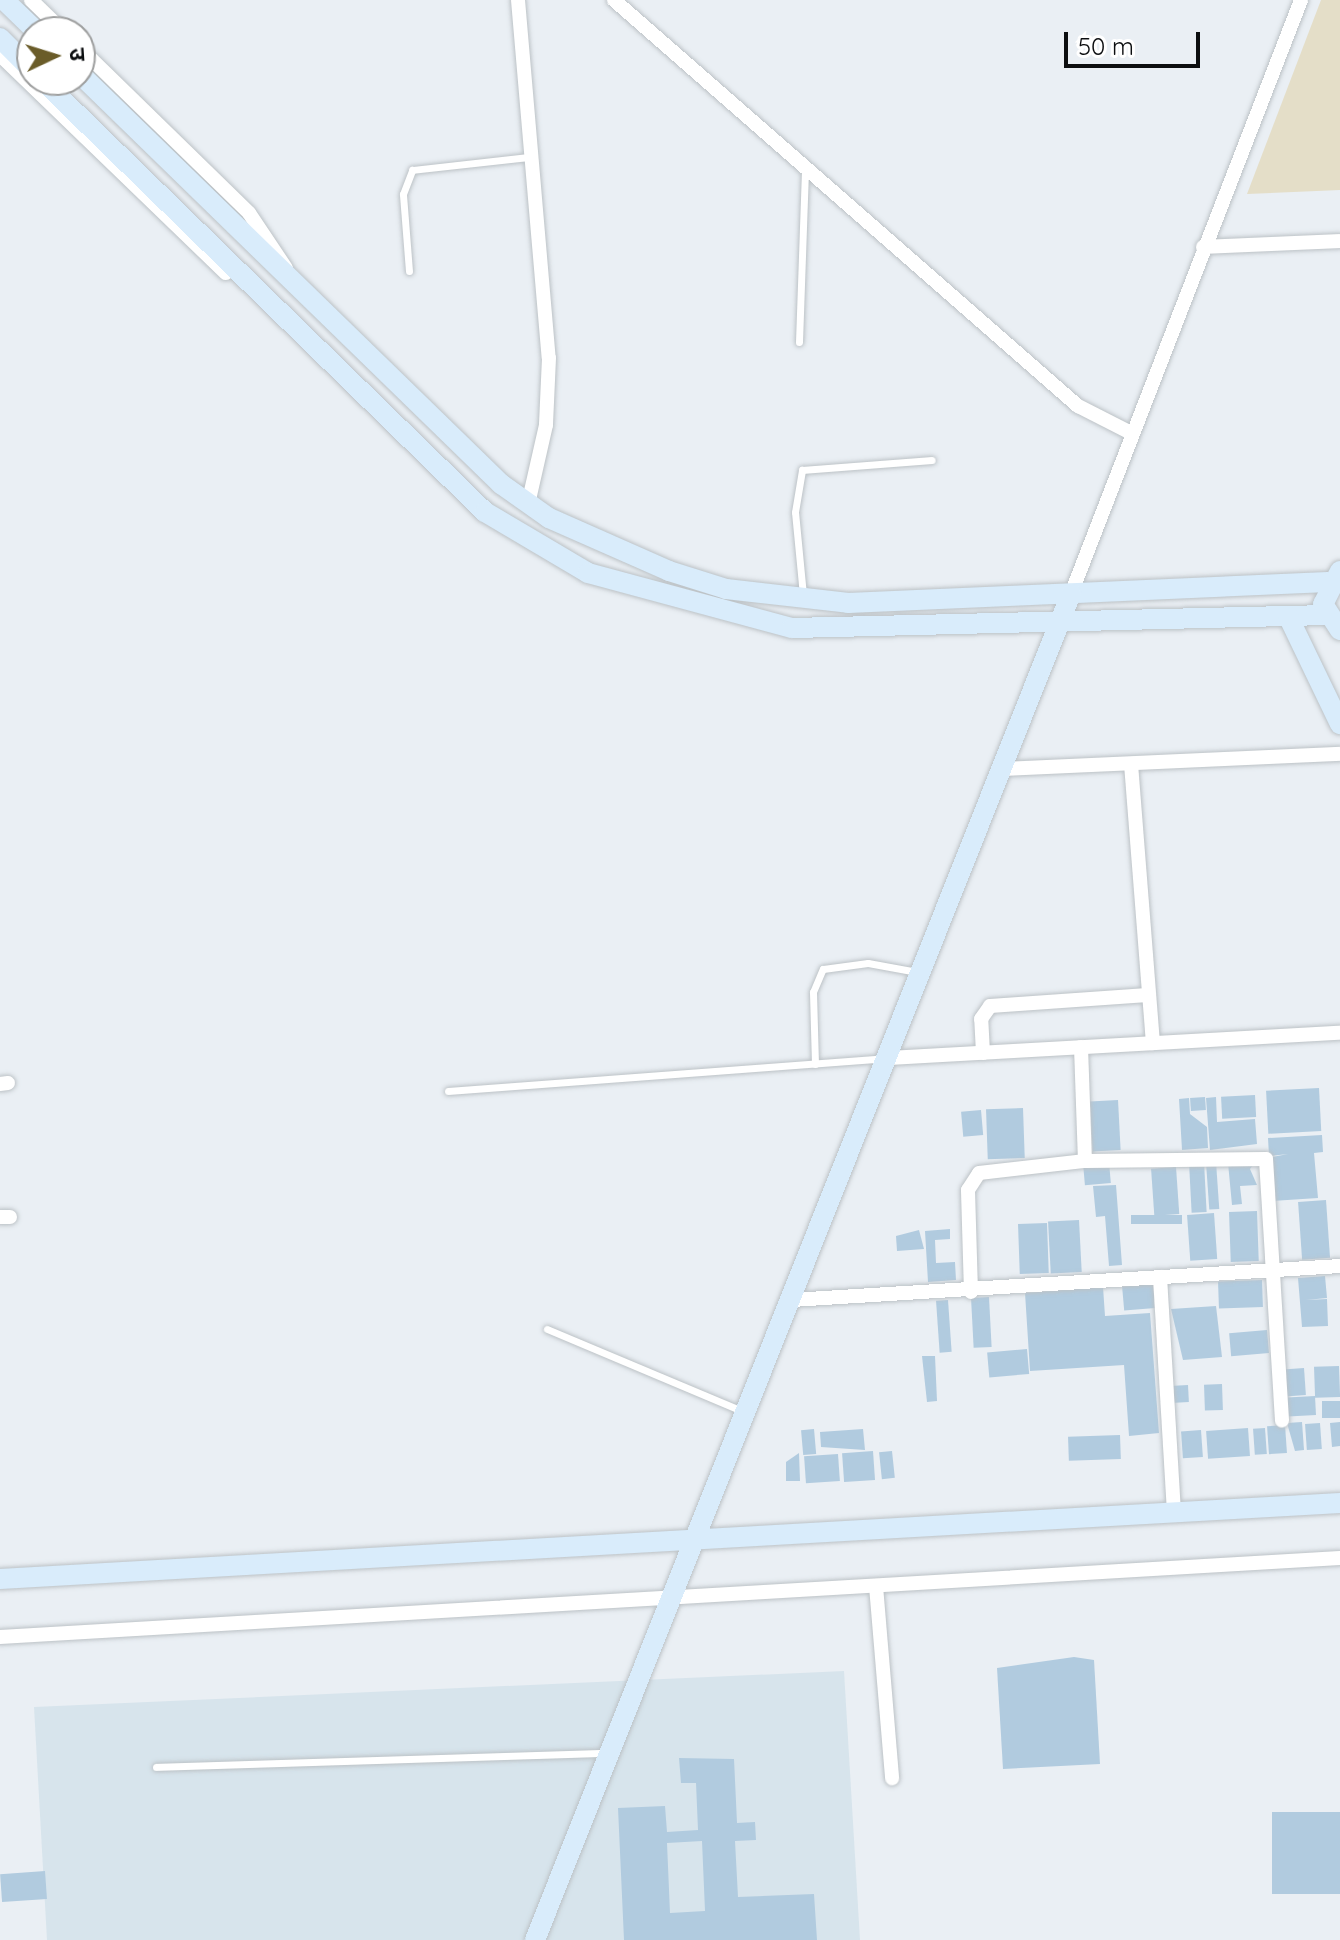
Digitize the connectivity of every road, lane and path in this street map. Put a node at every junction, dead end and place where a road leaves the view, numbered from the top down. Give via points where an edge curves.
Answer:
1 (4, 0) edge
2 (31, 0) edge
3 (518, 0) edge
4 (614, 0) edge
5 (1301, 0) edge
6 (20, 16) edge
7 (48, 16) edge
8 (0, 38) edge
9 (16, 54) edge
10 (0, 55) edge
11 (96, 64) edge
12 (96, 90) edge
13 (58, 96) edge
14 (527, 157) junction
15 (805, 167) junction
16 (1340, 241) edge
17 (1203, 247) junction
18 (409, 271) dead end
19 (293, 282) junction
20 (277, 312) junction
21 (799, 342) dead end
22 (1129, 432) junction
23 (932, 460) dead end
24 (528, 504) junction
25 (1334, 576) edge
26 (1071, 594) junction
27 (803, 600) junction
28 (1288, 616) junction
29 (1060, 626) junction
30 (1336, 631) edge
31 (1340, 724) edge
32 (1340, 754) edge
33 (1131, 764) junction
34 (1004, 769) junction
35 (923, 973) junction
36 (1148, 995) junction
37 (1340, 1033) edge
38 (1153, 1043) junction
39 (1081, 1047) junction
40 (983, 1053) junction
41 (887, 1058) junction
42 (815, 1064) junction
43 (448, 1091) dead end
44 (1085, 1161) junction
45 (1340, 1266) edge
46 (1274, 1269) junction
47 (1160, 1277) junction
48 (971, 1292) junction
49 (792, 1300) junction
50 (547, 1329) dead end
51 (747, 1413) junction
52 (1282, 1421) dead end
53 (1340, 1503) edge
54 (1174, 1513) junction
55 (695, 1543) junction
56 (1340, 1558) edge
57 (0, 1579) edge
58 (876, 1586) junction
59 (673, 1598) junction
60 (0, 1637) edge
61 (611, 1753) junction
62 (156, 1767) dead end
63 (892, 1778) dead end
64 (535, 1940) edge

1 - 6 main road
2 - 7 street
3 - 14 street
4 - 15 street
5 - 17 street
8 - 9 main road
10 - 20 street via 175,226
11 - 19 street via 249,213
12 - 19 main road
13 - 20 main road
14 - 18 lane via 412,170 403,194
14 - 24 street via 549,358 546,425
15 - 21 lane
15 - 22 street via 1078,406
16 - 17 street
17 - 22 street
19 - 24 main road
20 - 29 main road via 485,512 588,573 792,628
22 - 26 street
23 - 27 lane via 802,470 795,512
24 - 27 main road via 669,571
25 - 26 main road
25 - 30 main road
26 - 27 main road
26 - 29 main road
28 - 29 main road
28 - 30 main road
28 - 31 main road
29 - 34 main road
32 - 33 street
33 - 34 street
33 - 36 street
34 - 35 main road
35 - 41 main road
35 - 42 lane via 868,963 823,969 813,992
36 - 38 street
36 - 40 street via 990,1006 981,1019
37 - 38 street
38 - 39 street
39 - 40 street
39 - 44 street
40 - 41 street
41 - 42 lane
41 - 49 main road
42 - 43 lane
44 - 46 street via 1266,1159
44 - 48 street via 993,1170 970,1180
45 - 46 street
46 - 47 street
46 - 52 street
47 - 48 street
47 - 54 street
48 - 49 street
49 - 51 main road
50 - 51 lane
51 - 55 main road
53 - 54 main road
54 - 55 main road
55 - 57 main road
55 - 59 main road
56 - 58 street
58 - 59 street
58 - 63 street
59 - 60 street
59 - 61 main road
61 - 62 lane
61 - 64 main road

